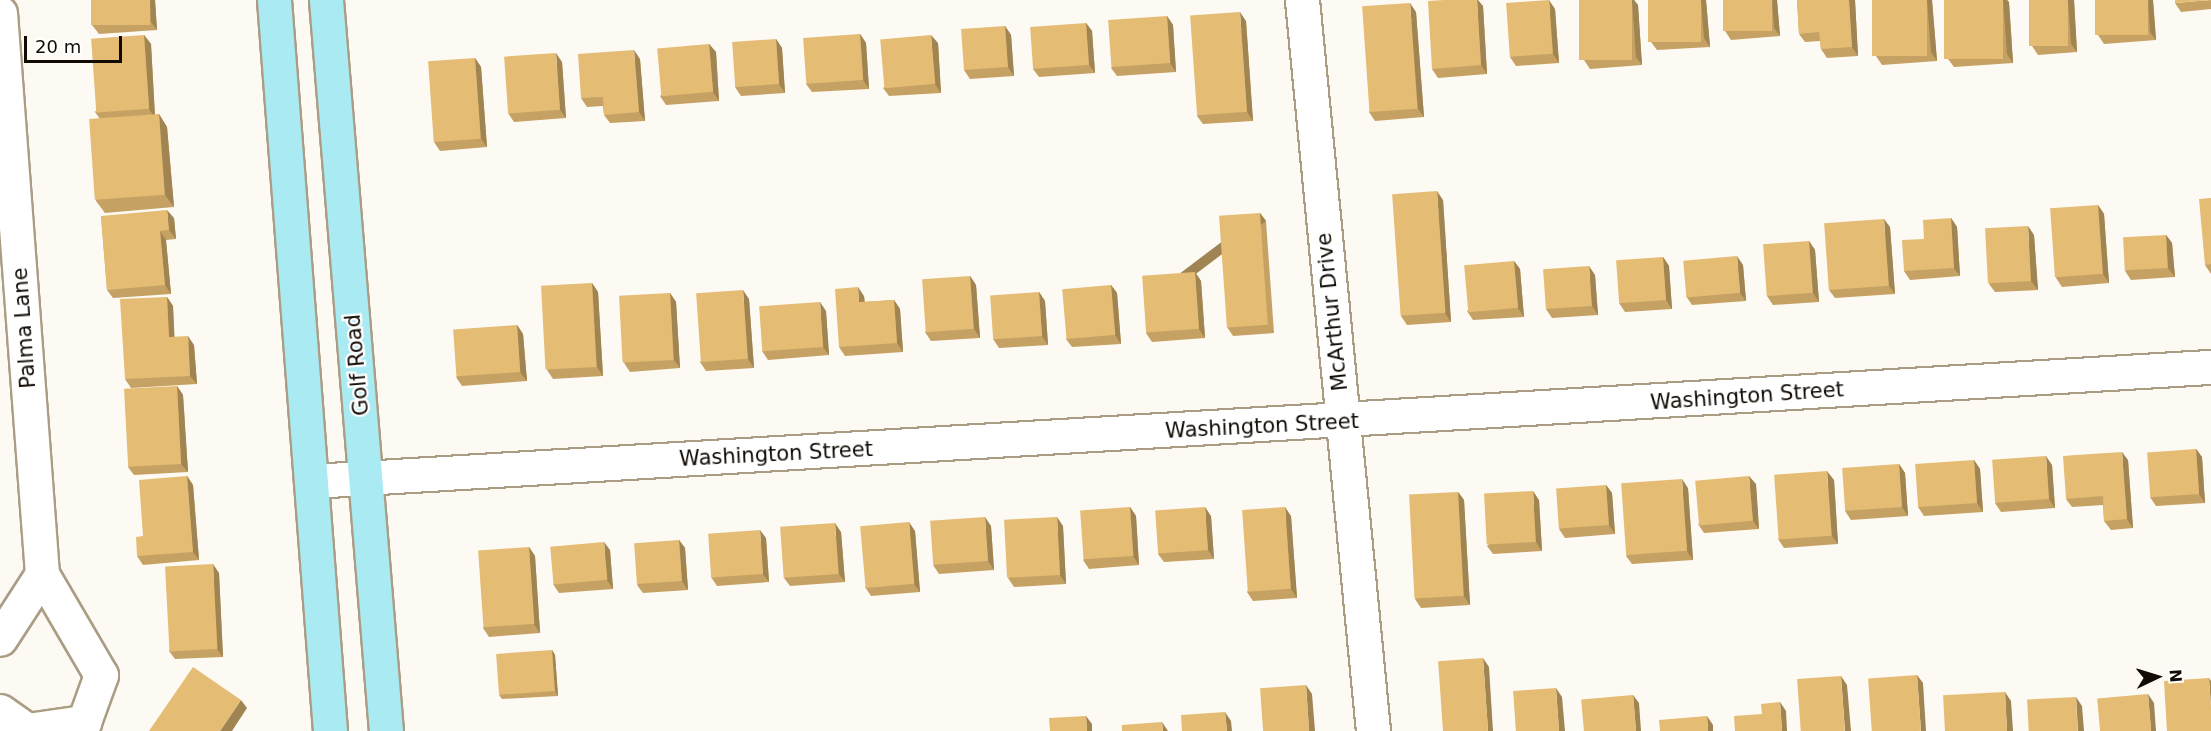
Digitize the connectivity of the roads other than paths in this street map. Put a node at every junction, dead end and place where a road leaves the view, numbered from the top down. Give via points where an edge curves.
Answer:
1 (274, 0) edge
2 (326, 0) edge
3 (1302, 0) edge
4 (0, 13) edge
5 (2211, 367) edge
6 (1343, 422) junction
7 (366, 478) junction
8 (312, 481) junction
9 (42, 574) junction
10 (3, 636) edge
11 (0, 711) edge
12 (330, 731) edge
13 (386, 731) edge
14 (1373, 731) edge

1 - 8 main road
2 - 7 main road, Golf Road
3 - 6 street, McArthur Drive
4 - 9 street, Palma Lane
5 - 6 street, Washington Street
6 - 7 street, Washington Street
6 - 14 street, McArthur Drive
7 - 8 street, Washington Street
7 - 13 main road, Golf Road
8 - 12 main road
9 - 10 street
9 - 11 street via 101,675 84,722 27,730

